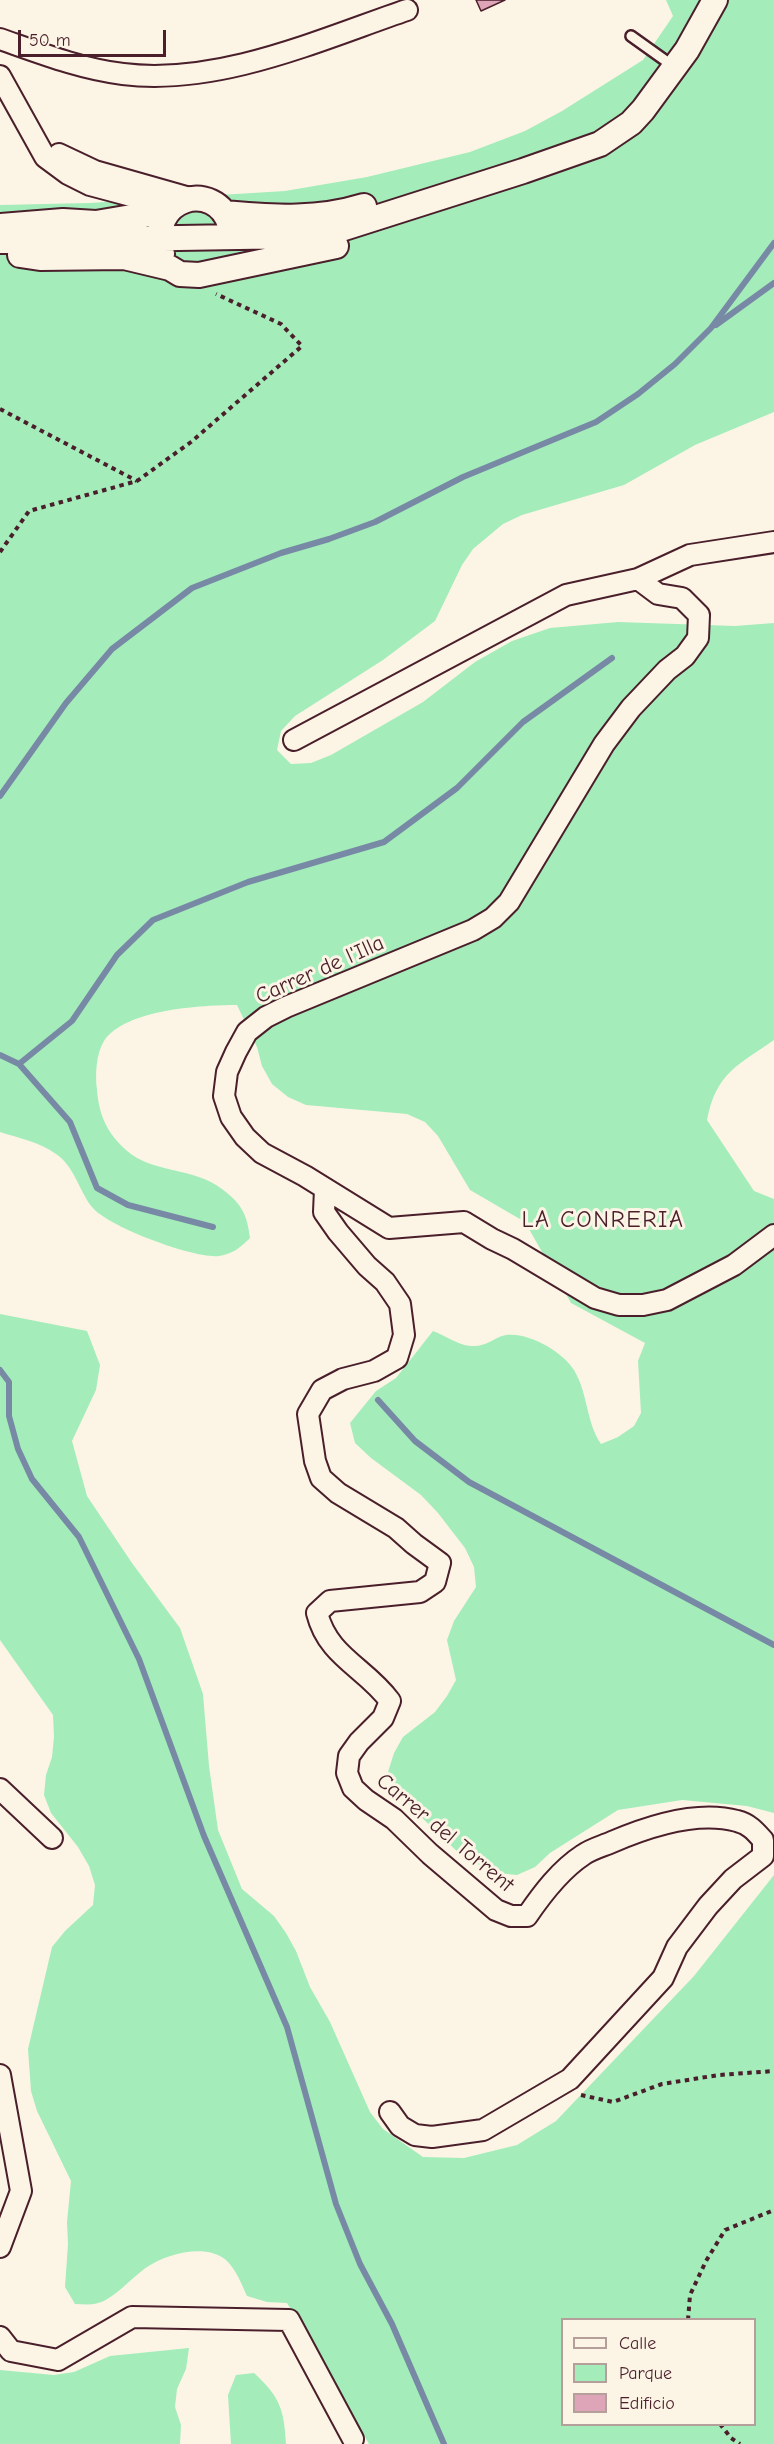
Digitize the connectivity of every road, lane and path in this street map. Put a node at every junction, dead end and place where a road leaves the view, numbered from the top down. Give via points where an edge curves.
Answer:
1 (715, 0) edge
2 (407, 10) dead end
3 (631, 36) dead end
4 (0, 39) edge
5 (675, 66) junction
6 (0, 76) edge
7 (36, 140) junction
8 (474, 186) junction
9 (190, 198) junction
10 (167, 211) junction
11 (224, 213) junction
12 (0, 226) edge
13 (159, 238) junction
14 (233, 238) junction
15 (0, 241) edge
16 (0, 252) edge
17 (214, 271) junction
18 (179, 272) junction
19 (0, 409) edge
20 (137, 481) junction
21 (774, 542) edge
22 (0, 552) edge
23 (639, 579) junction
24 (294, 740) dead end
25 (325, 1189) junction
26 (774, 1235) edge
27 (0, 1789) edge
28 (52, 1838) dead end
29 (774, 2071) edge
30 (0, 2075) edge
31 (570, 2079) junction
32 (390, 2112) dead end
33 (774, 2210) edge
34 (0, 2247) edge
35 (688, 2318) edge
36 (0, 2337) edge
37 (721, 2426) edge
38 (353, 2439) dead end
39 (740, 2444) edge

1 - 5 street
2 - 4 street via 271,57 190,75 123,74 54,58
3 - 5 lane
5 - 8 street via 643,110 600,144
6 - 7 street
7 - 9 street via 85,166
7 - 10 street via 45,157 68,174
8 - 11 street via 423,188 341,213 285,218
8 - 14 street via 341,229 298,236
8 - 17 street via 436,213 399,228
9 - 10 street
9 - 11 street via 205,200
10 - 12 street via 96,223 63,221
10 - 13 street
11 - 14 street
13 - 14 street
13 - 15 street
13 - 18 street via 161,253
14 - 17 street via 224,263
16 - 18 street via 40,258 124,257
17 - 18 street via 199,275
18 - 20 path via 195,284 281,324 302,346 191,442
19 - 20 path
20 - 22 path via 29,511
21 - 23 street via 690,555
23 - 24 street via 566,595
23 - 25 street, Carrer de l'Illa via 658,594 682,598 699,615 698,639 631,708 604,744 508,902 493,918 473,930 266,1017 247,1032 236,1052 227,1072 224,1096 231,1117 262,1153
25 - 26 street, Carrer de l'Illa via 389,1228 464,1222 595,1298 619,1305 667,1300 734,1265
25 - 31 street, Carrer del Torrent via 324,1212 400,1304 404,1335 397,1358 322,1390 308,1413 315,1461 321,1478 338,1493 396,1528 440,1563 435,1582 420,1592 330,1601 317,1612 329,1643 390,1701 383,1718 349,1756 347,1773 353,1788 394,1819 496,1910 511,1916 527,1916 548,1888 585,1853 654,1824 738,1821 753,1828 763,1840 763,1856 714,1899 677,1947 663,1978
27 - 28 street
29 - 31 path via 662,2084 613,2102 580,2094
30 - 34 street via 21,2192
31 - 32 street, Carrer del Torrent via 483,2130 432,2137 415,2135 400,2126
33 - 35 path via 725,2230 690,2295
36 - 38 street via 11,2351 58,2360 132,2317 289,2320
37 - 39 path

